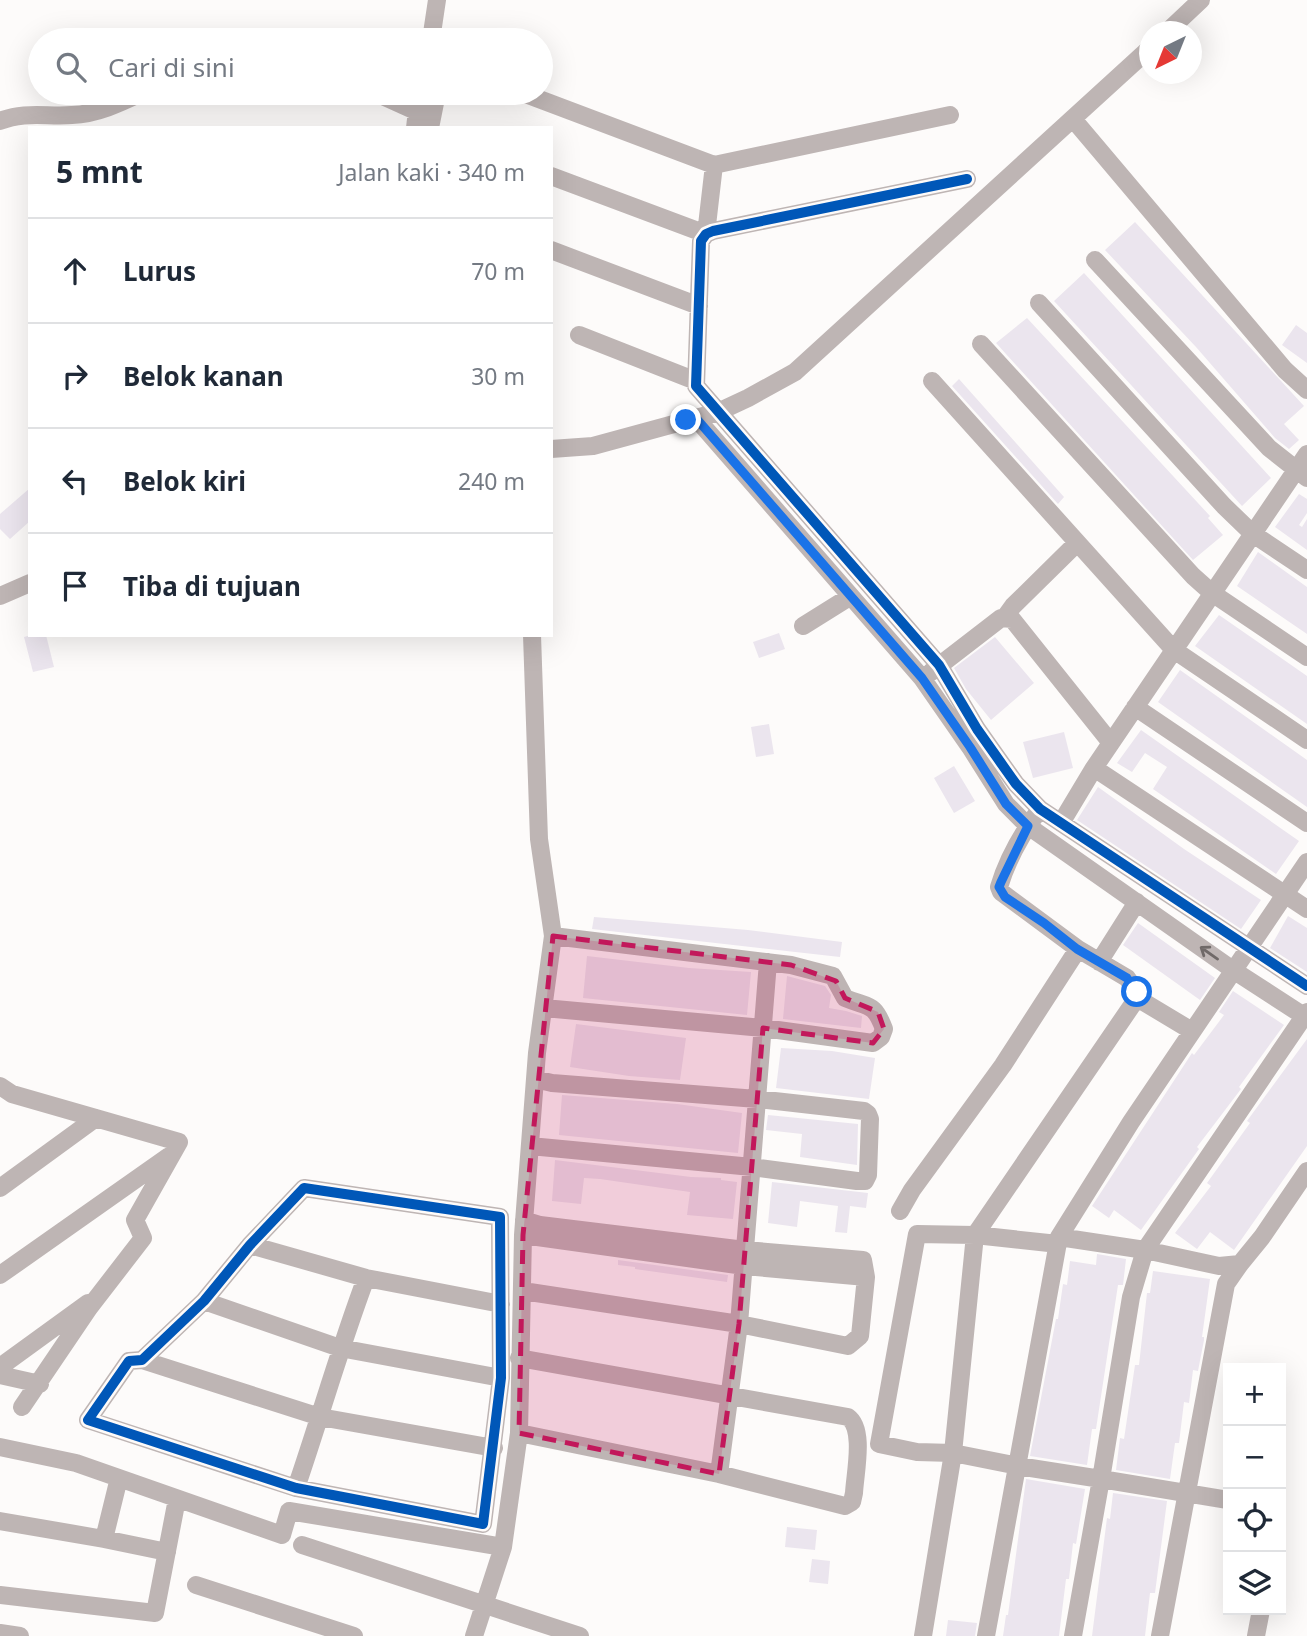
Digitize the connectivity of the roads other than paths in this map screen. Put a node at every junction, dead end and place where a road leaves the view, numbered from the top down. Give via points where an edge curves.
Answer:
1 (437, 0) edge
2 (1201, 0) edge
3 (1179, 21) edge
4 (433, 28) edge
5 (1139, 58) edge
6 (553, 104) edge
7 (114, 105) edge
8 (394, 105) edge
9 (435, 105) edge
10 (950, 115) dead end
11 (1073, 119) junction
12 (417, 120) edge
13 (0, 121) edge
14 (430, 126) edge
15 (714, 165) junction
16 (553, 177) edge
17 (967, 179) dead end
18 (706, 234) junction
19 (553, 251) edge
20 (1095, 260) dead end
21 (1039, 303) dead end
22 (699, 306) junction
23 (579, 335) dead end
24 (981, 344) dead end
25 (932, 381) dead end
26 (696, 384) junction
27 (1307, 390) edge
28 (718, 412) junction
29 (691, 418) junction
30 (553, 449) edge
31 (1307, 454) edge
32 (1302, 474) edge
33 (1253, 534) junction
34 (1077, 543) junction
35 (1307, 570) edge
36 (28, 584) edge
37 (1212, 593) junction
38 (0, 596) edge
39 (851, 596) junction
40 (1005, 617) junction
41 (803, 626) dead end
42 (532, 637) edge
43 (1174, 650) junction
44 (1307, 657) edge
45 (939, 665) junction
46 (922, 678) junction
47 (1135, 707) junction
48 (1307, 740) edge
49 (1111, 743) junction
50 (1094, 768) junction
51 (1040, 809) junction
52 (1061, 823) junction
53 (1307, 823) edge
54 (1028, 826) junction
55 (1307, 862) edge
56 (1285, 893) junction
57 (1172, 898) junction
58 (1137, 902) junction
59 (1307, 909) edge
60 (1159, 918) junction
61 (553, 936) junction
62 (1248, 948) junction
63 (1077, 949) junction
64 (768, 962) junction
65 (1100, 962) junction
66 (1233, 970) junction
67 (1307, 986) edge
68 (1137, 998) junction
69 (544, 1008) junction
70 (1306, 1016) edge
71 (763, 1028) junction
72 (1192, 1031) junction
73 (535, 1079) junction
74 (4, 1094) edge
75 (757, 1099) junction
76 (96, 1118) junction
77 (530, 1146) junction
78 (173, 1153) junction
79 (752, 1167) junction
80 (1307, 1171) edge
81 (0, 1188) edge
82 (900, 1211) dead end
83 (523, 1227) junction
84 (975, 1235) junction
85 (1058, 1241) junction
86 (250, 1245) junction
87 (1145, 1250) junction
88 (744, 1258) junction
89 (1240, 1264) junction
90 (0, 1275) edge
91 (366, 1278) junction
92 (501, 1284) junction
93 (523, 1289) junction
94 (100, 1295) junction
95 (204, 1301) junction
96 (501, 1307) junction
97 (521, 1312) junction
98 (739, 1324) junction
99 (340, 1348) junction
100 (519, 1357) junction
101 (142, 1360) junction
102 (0, 1367) edge
103 (0, 1375) edge
104 (501, 1378) junction
105 (40, 1384) junction
106 (730, 1397) junction
107 (22, 1407) dead end
108 (320, 1417) junction
109 (519, 1433) junction
110 (0, 1447) edge
111 (494, 1448) junction
112 (953, 1453) junction
113 (1018, 1466) junction
114 (719, 1474) junction
115 (119, 1478) junction
116 (1101, 1479) junction
117 (296, 1488) junction
118 (1188, 1492) junction
119 (177, 1499) junction
120 (1223, 1499) edge
121 (0, 1521) edge
122 (104, 1539) junction
123 (302, 1545) dead end
124 (503, 1547) junction
125 (167, 1552) junction
126 (196, 1585) dead end
127 (0, 1595) edge
128 (483, 1606) junction
129 (1260, 1615) edge
130 (0, 1633) edge
131 (20, 1636) edge
132 (354, 1636) edge
133 (474, 1636) edge
134 (580, 1636) edge
135 (923, 1636) edge
136 (986, 1636) edge
137 (1073, 1636) edge
138 (1160, 1636) edge
139 (1256, 1636) edge

1 - 4 street
2 - 3 street
5 - 11 street
6 - 15 street
7 - 13 street via 72,115
8 - 12 street
9 - 14 street
10 - 15 street
11 - 27 street via 1285,370
11 - 28 street via 795,372
15 - 18 street
16 - 18 street
17 - 18 street
18 - 22 street
19 - 22 street
20 - 32 street via 1269,448
21 - 33 street
22 - 26 street
23 - 26 street
24 - 37 street
25 - 34 street
26 - 28 street
26 - 29 street via 689,401
28 - 29 street
28 - 45 street
29 - 30 street via 593,446
29 - 39 street
31 - 32 street
32 - 33 street
33 - 35 street
33 - 37 street
34 - 40 street
34 - 43 street
36 - 38 street
37 - 43 street
37 - 44 street
39 - 41 street
39 - 46 street
40 - 45 street
40 - 49 street via 1012,619
42 - 61 street via 539,839
43 - 47 street
43 - 48 street
45 - 46 street
45 - 51 street via 977,729
46 - 54 street via 1006,804
47 - 49 street
47 - 53 street
49 - 50 street
50 - 52 street
50 - 56 street
51 - 52 street
51 - 54 street
52 - 57 street
54 - 58 street
54 - 63 street via 999,887 1005,897
55 - 56 street
56 - 59 street
56 - 62 street
57 - 60 street
57 - 62 street
58 - 60 street
58 - 65 street
66 -> 60 street
61 - 64 street
61 - 69 street
62 - 66 street
62 - 67 street
63 - 65 street
63 - 82 street via 1003,1065
64 - 71 street
64 - 71 street via 834,976 845,998 878,1012 884,1029 873,1043
65 - 68 street via 1127,978
66 - 70 street
66 - 72 street
68 - 72 street
68 - 84 street
69 - 71 street
69 - 73 street
70 - 87 street
71 - 75 street
72 - 85 street
73 - 75 street
73 - 77 street
74 - 76 street
75 - 79 street
75 - 79 street via 864,1111 868,1114 868,1175 865,1181 857,1181
76 - 78 street via 180,1142
76 - 81 street
77 - 79 street
77 - 83 street
78 - 90 street
78 - 94 street via 135,1220 143,1238
79 - 88 street
80 - 89 street
83 - 88 street via 540,1225
83 - 93 street
84 - 85 street
84 - 112 street
84 - 112 street via 917,1234 879,1444
85 - 87 street
85 - 113 street
86 - 91 street
86 - 92 street via 304,1188 500,1217
86 - 95 street
87 - 89 street via 1219,1266
87 - 116 street via 1131,1297
88 - 98 street
88 - 98 street via 863,1260 866,1277 860,1336 848,1346
89 - 118 street via 1226,1284
91 - 96 street
91 - 99 street
92 - 93 street
92 - 96 street
93 - 97 street
93 - 98 street
94 - 102 street
94 - 105 street
95 - 99 street
95 - 101 street
96 - 97 street
96 - 104 street
97 - 100 street
98 - 106 street
99 - 104 street
99 - 108 street
100 - 106 street
100 - 109 street
101 - 108 street
101 - 117 street via 129,1361 88,1420
103 - 105 street
104 - 111 street
105 - 107 street
106 - 114 street
106 - 114 street via 848,1417 855,1422 854,1493 845,1506
108 - 111 street
108 - 117 street
109 - 114 street
109 - 124 street
110 - 115 street via 76,1463
111 - 117 street via 483,1524
112 - 113 street
112 - 135 street
113 - 116 street
113 - 136 street
115 - 119 street
115 - 122 street
116 - 118 street
116 - 137 street
118 - 120 street
118 - 138 street
119 - 124 street via 282,1535 289,1511
119 - 125 street
121 - 122 street
122 - 125 street
123 - 128 street
124 - 128 street
125 - 127 street via 155,1613
126 - 132 street
128 - 133 street
128 - 134 street
129 - 139 street
130 - 131 street

